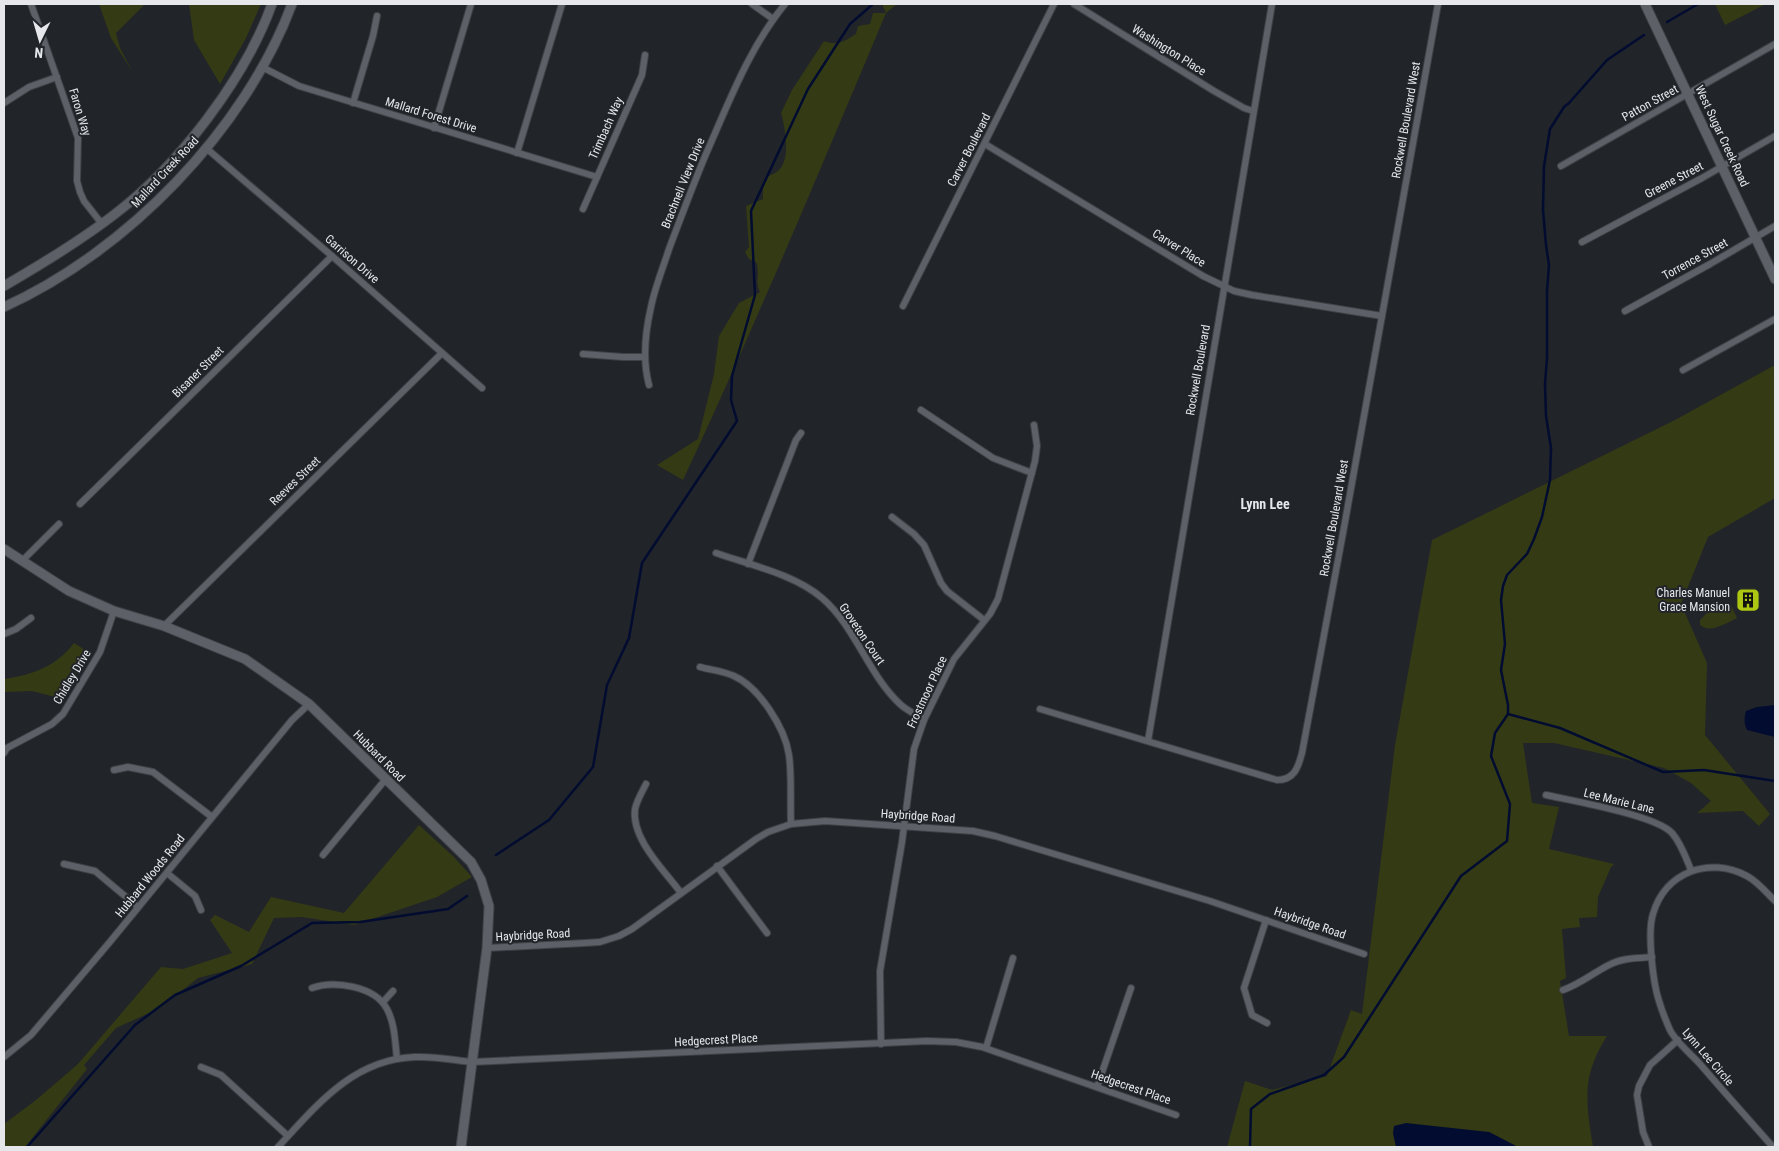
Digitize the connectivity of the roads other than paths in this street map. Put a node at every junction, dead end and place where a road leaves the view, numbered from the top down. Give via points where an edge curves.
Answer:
1 (31, 4) edge
2 (272, 4) edge
3 (292, 4) edge
4 (471, 4) edge
5 (562, 4) edge
6 (752, 4) edge
7 (785, 4) edge
8 (1054, 4) edge
9 (1074, 4) edge
10 (1272, 4) edge
11 (1438, 4) edge
12 (1645, 4) edge
13 (377, 16) dead end
14 (773, 19) junction
15 (1775, 44) edge
16 (645, 55) dead end
17 (262, 67) junction
18 (57, 77) junction
19 (1688, 94) junction
20 (4, 103) edge
21 (354, 103) junction
22 (1253, 111) junction
23 (434, 128) junction
24 (1775, 136) edge
25 (985, 144) junction
26 (206, 148) junction
27 (517, 153) junction
28 (1561, 166) dead end
29 (1722, 166) junction
30 (597, 177) junction
31 (583, 209) dead end
32 (102, 224) junction
33 (1775, 226) edge
34 (1756, 238) junction
35 (1582, 242) dead end
36 (332, 256) junction
37 (1775, 279) edge
38 (1224, 285) junction
39 (4, 286) edge
40 (904, 306) dead end
41 (4, 307) edge
42 (1625, 311) dead end
43 (1382, 316) junction
44 (1775, 319) edge
45 (442, 353) junction
46 (583, 354) dead end
47 (644, 357) junction
48 (1683, 370) dead end
49 (649, 386) dead end
50 (482, 388) dead end
51 (921, 410) dead end
52 (1034, 425) dead end
53 (801, 433) dead end
54 (1032, 473) junction
55 (80, 504) dead end
56 (892, 517) dead end
57 (59, 524) dead end
58 (4, 549) edge
59 (716, 554) dead end
60 (22, 561) junction
61 (748, 564) junction
62 (114, 611) junction
63 (31, 618) dead end
64 (984, 620) junction
65 (164, 626) junction
66 (4, 634) edge
67 (700, 667) dead end
68 (309, 704) junction
69 (1040, 709) dead end
70 (924, 720) junction
71 (1148, 741) junction
72 (4, 753) edge
73 (114, 770) dead end
74 (385, 780) junction
75 (646, 784) dead end
76 (1546, 795) dead end
77 (212, 817) junction
78 (791, 824) junction
79 (904, 827) junction
80 (323, 855) dead end
81 (64, 864) dead end
82 (717, 866) junction
83 (1691, 870) junction
84 (167, 873) junction
85 (681, 893) junction
86 (1775, 901) edge
87 (138, 907) junction
88 (201, 910) dead end
89 (1266, 920) junction
90 (767, 932) dead end
91 (487, 948) junction
92 (1364, 954) dead end
93 (1652, 957) junction
94 (1013, 958) dead end
95 (312, 988) dead end
96 (1131, 988) dead end
97 (1563, 990) dead end
98 (393, 991) dead end
99 (382, 1002) junction
100 (1267, 1023) dead end
101 (1678, 1040) junction
102 (881, 1044) junction
103 (986, 1048) junction
104 (4, 1057) edge
105 (397, 1059) junction
106 (472, 1062) junction
107 (201, 1067) dead end
108 (1097, 1088) junction
109 (1176, 1115) dead end
110 (288, 1136) junction
111 (278, 1147) edge
112 (462, 1147) edge
113 (1649, 1147) edge
114 (1773, 1147) edge

1 - 18 street, Faron Way
2 - 32 main road, Mallard Creek Road via 246,59 205,120 162,172
3 - 17 main road, Mallard Creek Road
4 - 23 street
5 - 27 street
6 - 14 street
7 - 14 street, Brachnell View Drive
8 - 25 street, Carver Boulevard
9 - 22 street, Washington Place via 1214,91
10 - 22 street, Rockwell Boulevard
11 - 43 street, Rockwell Boulevard West
12 - 19 main road, West Sugar Creek Road
13 - 21 street
14 - 47 street, Brachnell View Drive via 742,72 689,195 654,294
15 - 19 street, Patton Street
16 - 30 street, Trimbach Way via 642,75
17 - 21 street, Mallard Forest Drive via 299,86
17 - 26 main road, Mallard Creek Road
18 - 20 street via 29,86
18 - 32 street, Faron Way via 78,138 77,181 80,192
19 - 28 street, Patton Street
19 - 29 main road, West Sugar Creek Road
21 - 23 street, Mallard Forest Drive
22 - 38 street, Rockwell Boulevard
23 - 27 street, Mallard Forest Drive
24 - 29 street, Greene Street
25 - 38 street, Carver Place via 1203,276
25 - 40 street, Carver Boulevard
26 - 36 street, Garrison Drive
26 - 41 main road, Mallard Creek Road via 148,210 105,245 70,270
27 - 30 street, Mallard Forest Drive
29 - 34 main road, West Sugar Creek Road
29 - 35 street, Greene Street
30 - 31 street, Trimbach Way
32 - 39 main road, Mallard Creek Road
33 - 34 street, Torrence Street
34 - 37 main road, West Sugar Creek Road
34 - 42 street, Torrence Street
36 - 45 street, Garrison Drive
36 - 55 street, Bisaner Street
38 - 43 street, Carver Place via 1234,291
38 - 71 street, Rockwell Boulevard
43 - 71 street, Rockwell Boulevard West via 1297,769 1288,778 1277,780
44 - 48 street
45 - 50 street, Garrison Drive
45 - 65 street, Reeves Street
46 - 47 street
47 - 49 street, Brachnell View Drive
51 - 54 street via 993,458
52 - 54 street, Frostmoor Place via 1036,446
53 - 61 street
54 - 64 street, Frostmoor Place via 998,599
56 - 64 street via 924,545 947,592
57 - 60 street
58 - 60 main road, Hubbard Road
59 - 61 street, Groveton Court
60 - 62 main road, Hubbard Road via 69,591
61 - 70 street, Groveton Court via 797,582 823,599 837,614 889,693 902,707
62 - 65 main road, Hubbard Road
62 - 72 street, Chidley Drive via 100,652 63,714 52,724 6,748
63 - 66 street
64 - 70 street, Frostmoor Place via 954,659
65 - 68 main road, Hubbard Road via 245,659
67 - 78 street via 733,675 750,685 782,733 789,755
68 - 74 main road, Hubbard Road
68 - 77 street, Hubbard Woods Road
69 - 71 street, Rockwell Boulevard West
70 - 79 street, Frostmoor Place via 914,754
73 - 77 street via 128,767 153,772
74 - 80 street
74 - 91 main road, Hubbard Road via 471,862 489,906
75 - 85 street via 635,810 638,832
76 - 83 street, Lee Marie Lane via 1658,823 1671,832
77 - 84 street, Hubbard Woods Road
78 - 79 street, Haybridge Road via 825,821
78 - 82 street, Haybridge Road via 768,832
79 - 89 street, Haybridge Road via 973,831 995,836
79 - 102 street, Frostmoor Place via 880,971
81 - 87 street via 96,871
82 - 85 street, Haybridge Road
82 - 90 street
83 - 86 street, Lynn Lee Circle via 1712,866 1729,868 1757,882
83 - 93 street, Lynn Lee Circle via 1664,891 1657,903 1651,926
84 - 87 street, Hubbard Woods Road
84 - 88 street via 195,896
85 - 91 street, Haybridge Road via 632,929 611,939 585,944
87 - 104 street, Hubbard Woods Road via 31,1035
89 - 92 street, Haybridge Road
89 - 100 street via 1244,988 1252,1015
91 - 106 main road, Hubbard Road
93 - 97 street via 1610,964
93 - 101 street, Lynn Lee Circle via 1658,1000
94 - 103 street
95 - 99 street via 331,984 352,986
96 - 108 street
98 - 99 street
99 - 105 street via 392,1024
101 - 113 street via 1650,1065 1639,1086 1637,1095 1643,1132
101 - 114 street, Lynn Lee Circle
102 - 103 street, Hedgecrest Place via 943,1041
102 - 106 street, Hedgecrest Place
103 - 108 street, Hedgecrest Place
105 - 106 street, Hedgecrest Place via 430,1057
105 - 110 street, Hedgecrest Place via 362,1071 338,1085
106 - 112 main road, Hubbard Road
107 - 110 street via 221,1075
108 - 109 street, Hedgecrest Place
110 - 111 street, Hedgecrest Place

